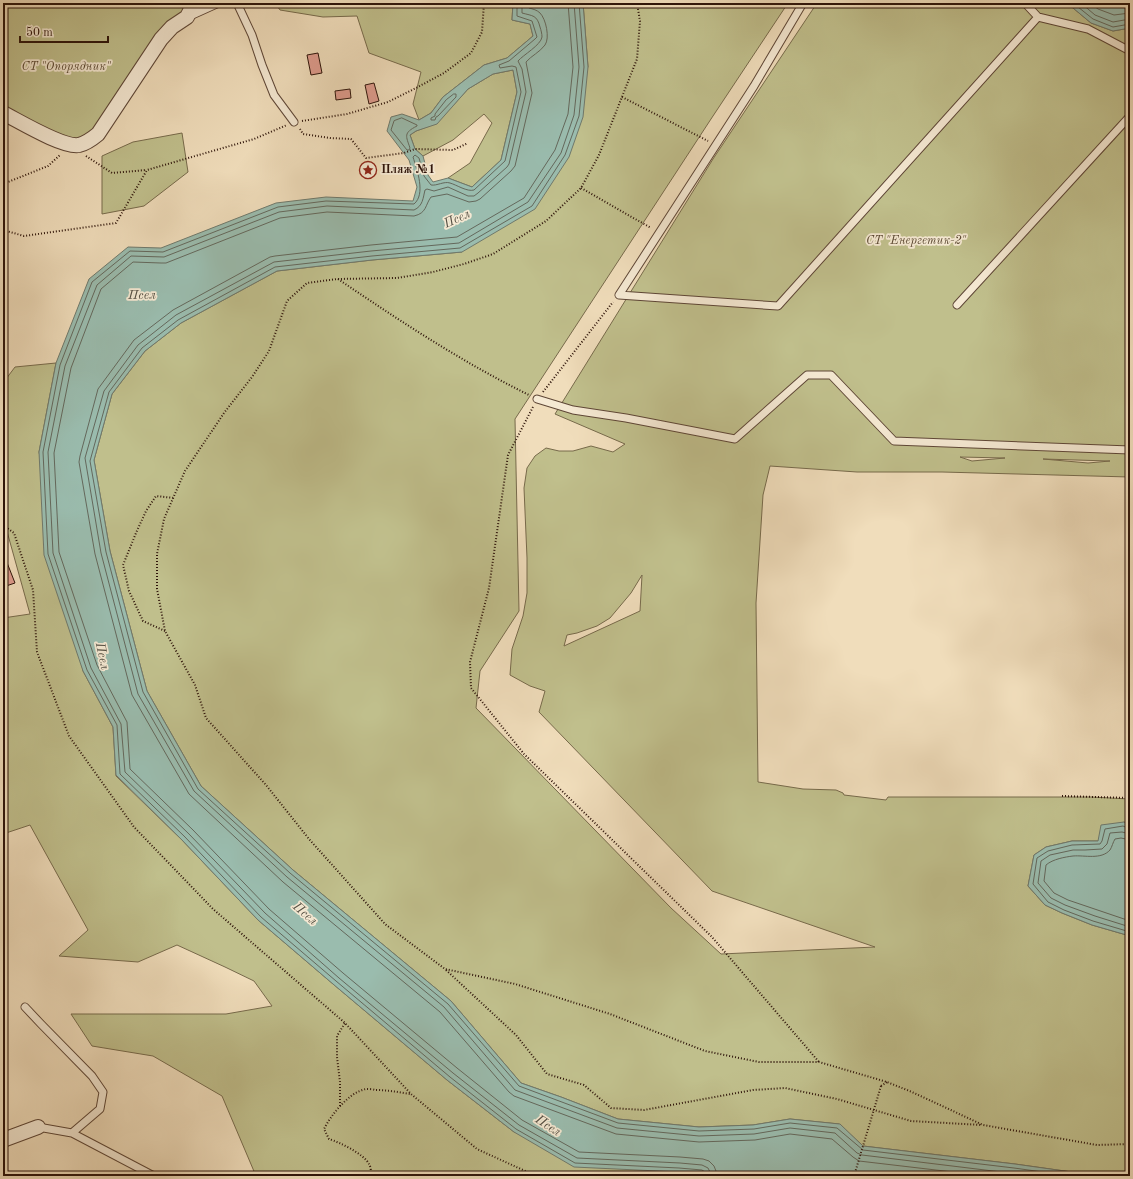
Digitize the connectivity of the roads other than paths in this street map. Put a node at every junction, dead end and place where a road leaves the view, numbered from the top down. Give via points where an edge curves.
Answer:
1 (194, 3) edge
2 (219, 3) edge
3 (237, 3) edge
4 (803, 3) edge
5 (1025, 3) edge
6 (1038, 17) junction
7 (187, 18) junction
8 (1130, 51) edge
9 (3, 113) edge
10 (1130, 116) edge
11 (294, 122) road end
12 (956, 305) dead end
13 (537, 399) road end
14 (1130, 450) edge
15 (25, 1007) dead end
16 (38, 1127) joint
17 (72, 1133) junction
18 (3, 1140) edge
19 (154, 1176) edge

1 - 7 street
2 - 7 lane
3 - 11 lane via 274,95
4 - 6 lane via 754,86 619,295 778,306
5 - 6 lane
6 - 8 lane via 1088,29
7 - 9 street via 161,39 98,134 90,141 69,145
10 - 12 lane
13 - 14 lane via 573,410 735,439 807,375 831,375 894,441
15 - 17 lane via 92,1076 103,1092 100,1110
16 - 17 lane
16 - 18 street
17 - 19 lane

